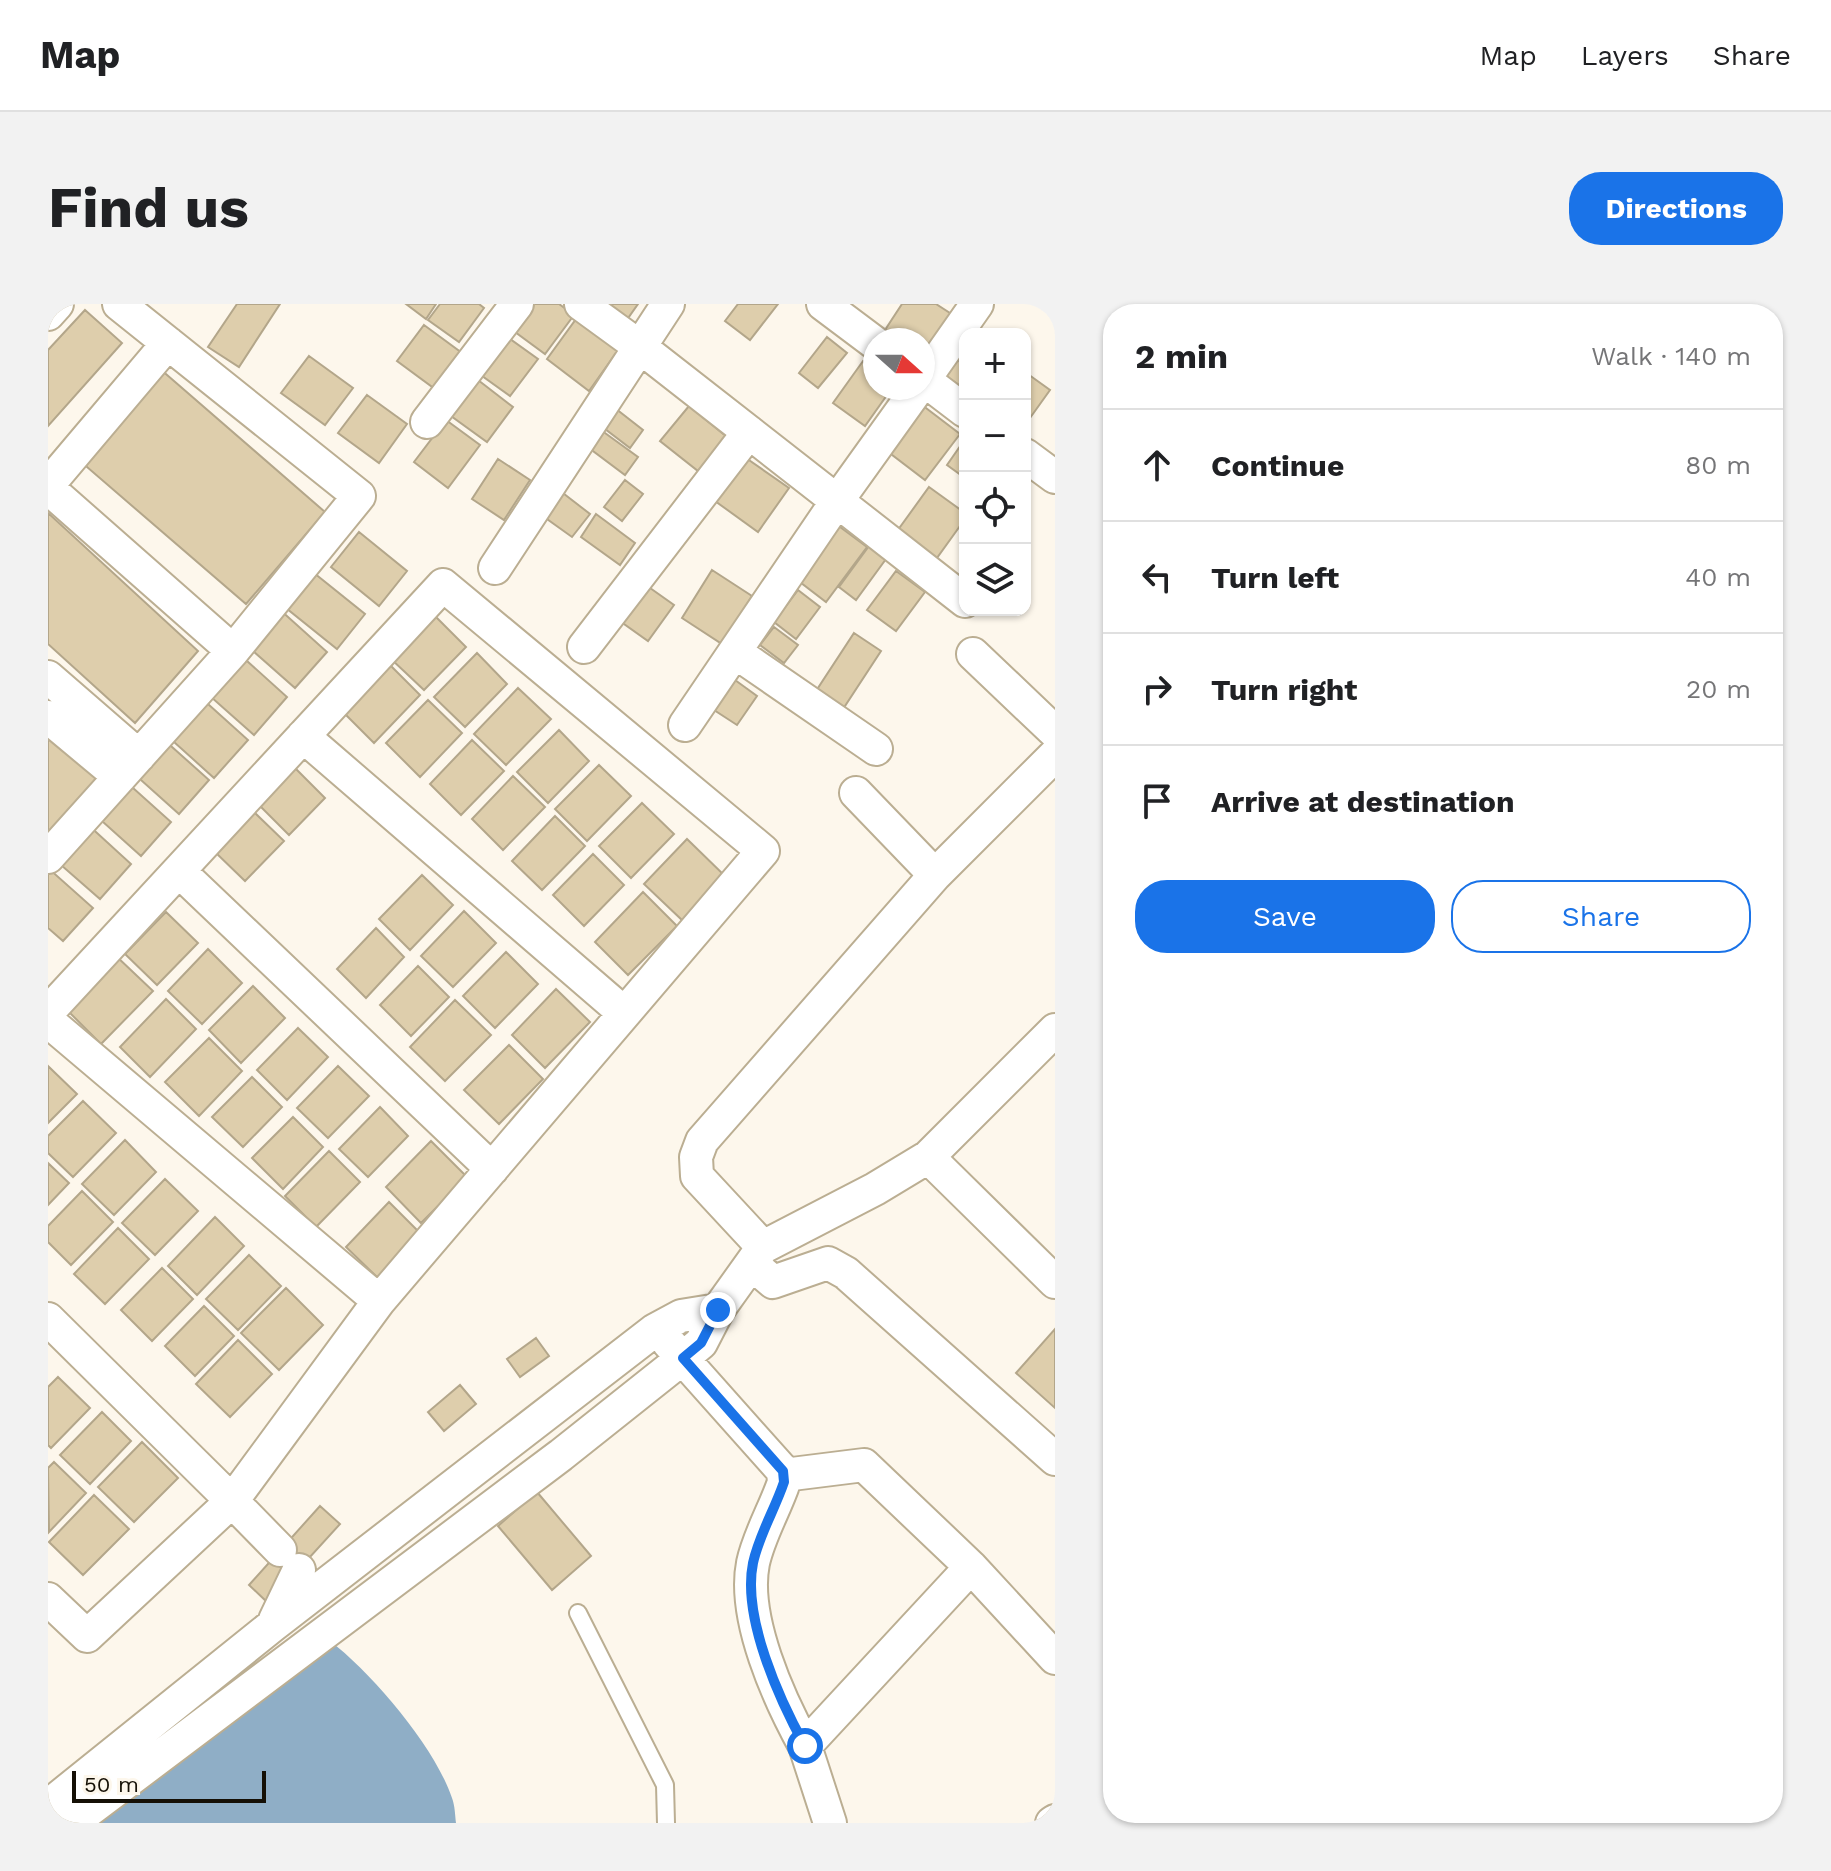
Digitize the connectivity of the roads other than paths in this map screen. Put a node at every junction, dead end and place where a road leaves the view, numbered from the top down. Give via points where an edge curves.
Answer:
1 (57, 304) edge
2 (119, 304) edge
3 (517, 304) edge
4 (581, 304) edge
5 (668, 304) edge
6 (823, 304) edge
7 (977, 304) edge
8 (48, 314) edge
9 (863, 334) edge
10 (168, 343) junction
11 (640, 347) junction
12 (935, 363) edge
13 (935, 389) edge
14 (909, 400) edge
15 (959, 407) edge
16 (427, 422) dead end
17 (749, 432) junction
18 (1031, 459) edge
19 (1055, 477) edge
20 (48, 486) edge
21 (837, 501) junction
22 (495, 568) dead end
23 (959, 596) edge
24 (584, 647) dead end
25 (233, 651) junction
26 (735, 652) junction
27 (973, 654) dead end
28 (48, 677) edge
29 (48, 717) edge
30 (685, 725) dead end
31 (1055, 732) edge
32 (303, 736) junction
33 (876, 749) dead end
34 (1055, 755) edge
35 (130, 767) junction
36 (856, 793) dead end
37 (48, 857) edge
38 (179, 871) junction
39 (935, 875) junction
40 (48, 1012) edge
41 (624, 1013) junction
42 (48, 1021) edge
43 (1053, 1034) edge
44 (928, 1157) junction
45 (492, 1169) junction
46 (758, 1256) junction
47 (1055, 1282) edge
48 (379, 1301) junction
49 (718, 1310) junction
50 (48, 1319) edge
51 (655, 1330) junction
52 (683, 1358) junction
53 (1055, 1459) edge
54 (784, 1475) junction
55 (232, 1501) junction
56 (971, 1567) junction
57 (48, 1599) edge
58 (578, 1613) dead end
59 (272, 1626) junction
60 (1055, 1658) edge
61 (805, 1746) junction
62 (48, 1806) edge
63 (72, 1823) edge
64 (666, 1823) edge
65 (830, 1823) edge

1 - 8 street
2 - 10 street
3 - 16 street
4 - 11 street
5 - 11 street
6 - 9 street
7 - 12 street
10 - 20 street
10 - 25 street via 359,496
11 - 17 street
11 - 22 street
13 - 15 street
14 - 21 street
17 - 21 street
17 - 24 street
18 - 19 street
20 - 25 street
21 - 23 street
21 - 26 street
25 - 35 street
26 - 30 street
26 - 33 street
27 - 31 street
28 - 35 street
29 - 35 street
32 - 38 street
32 - 41 street
32 - 41 street via 443,585 763,851
34 - 39 street
35 - 37 street
36 - 39 street
38 - 40 street
38 - 45 street
39 - 46 street via 702,1141 697,1176
41 - 45 street
42 - 48 street
43 - 44 street
44 - 46 street
44 - 47 street
45 - 48 street
46 - 49 street
46 - 53 street via 773,1282 828,1263 846,1273
48 - 55 street
49 - 51 street via 681,1316
49 - 52 street via 701,1343
50 - 55 street
51 - 52 street
51 - 59 street
52 - 54 street
52 - 63 street
54 - 56 street via 864,1465
54 - 61 street via 753,1563 752,1598 782,1704
55 - 57 street via 87,1636
55 - 59 street via 289,1560
56 - 60 street
56 - 61 street
58 - 64 lane via 665,1785
59 - 62 street
61 - 65 street

